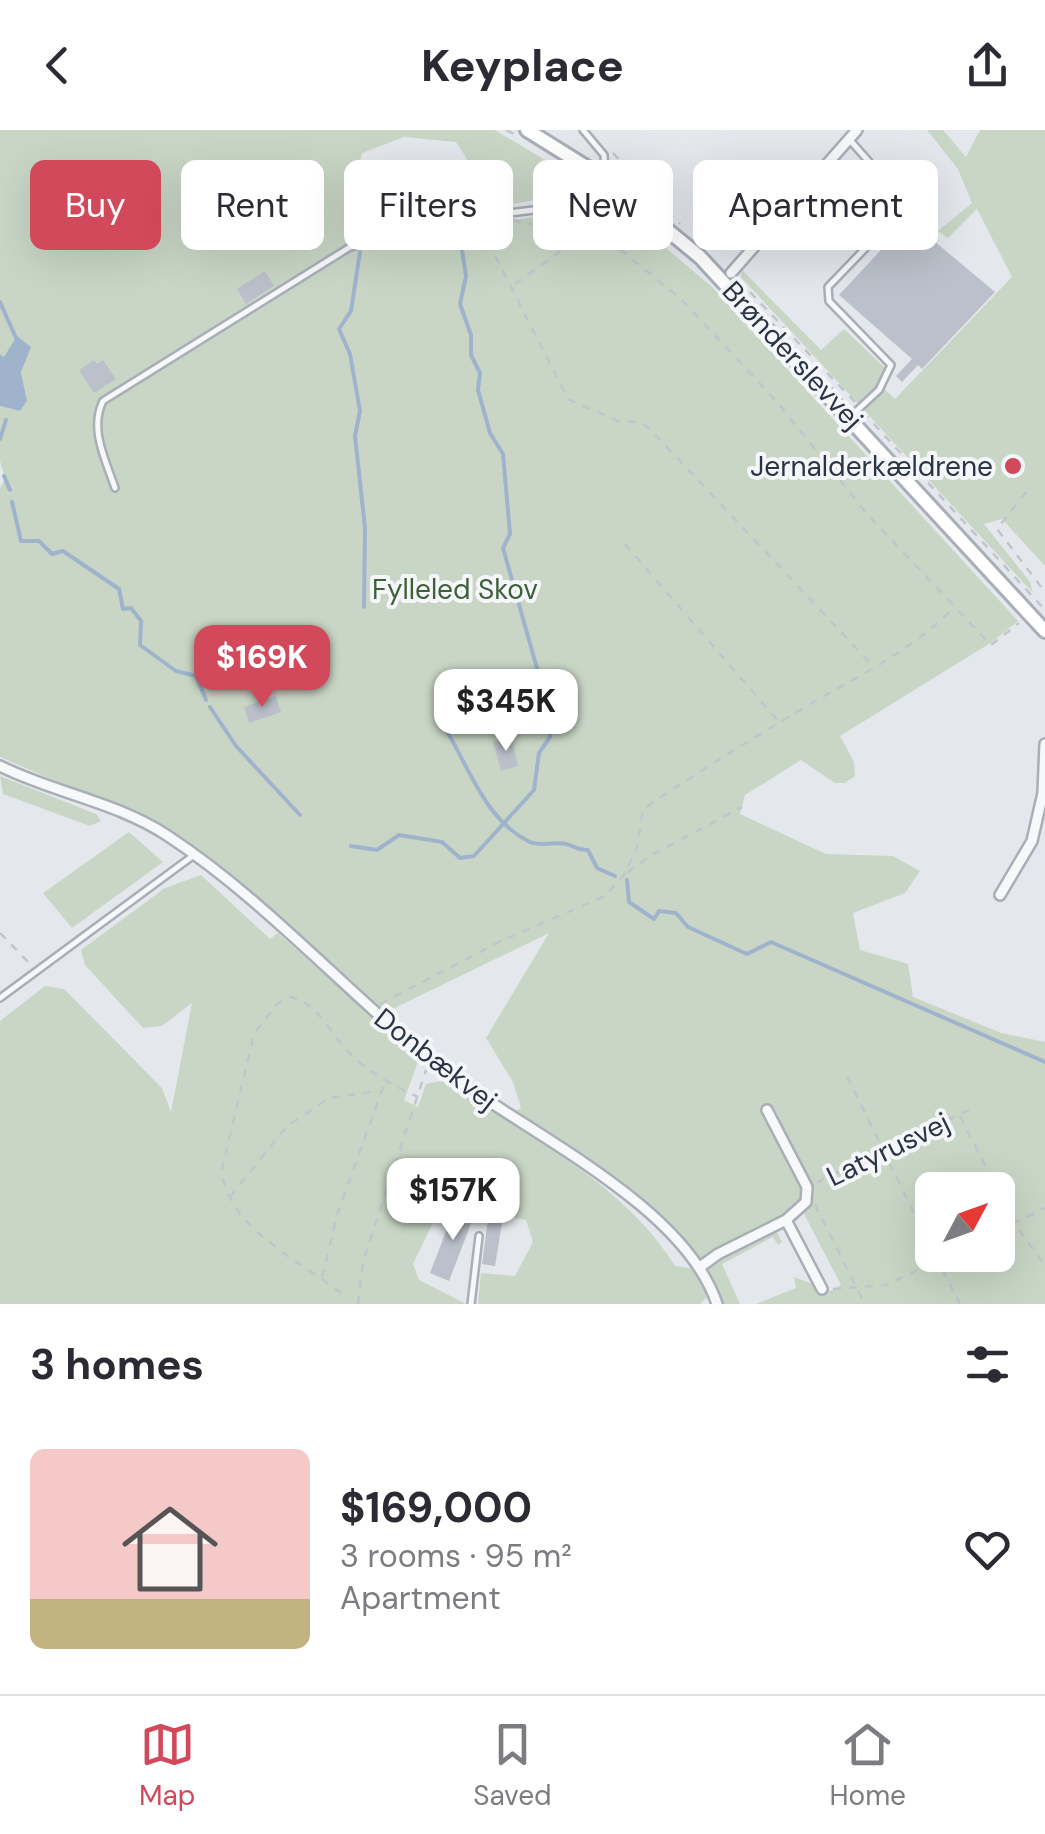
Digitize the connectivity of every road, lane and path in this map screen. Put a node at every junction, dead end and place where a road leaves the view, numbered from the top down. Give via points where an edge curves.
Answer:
1 (527, 130) edge
2 (583, 130) edge
3 (857, 130) edge
4 (849, 139) junction
5 (604, 144) dead end
6 (575, 160) edge
7 (606, 160) edge
8 (682, 226) dead end
9 (673, 233) edge
10 (345, 250) edge
11 (492, 250) edge
12 (563, 250) edge
13 (621, 250) edge
14 (731, 273) joint
15 (513, 285) junction
16 (856, 412) junction
17 (115, 488) dead end
18 (1026, 492) dead end
19 (625, 544) dead end
20 (1045, 592) edge
21 (953, 608) junction
22 (1038, 611) edge
23 (1045, 622) edge
24 (1045, 631) edge
25 (874, 667) junction
26 (782, 721) junction
27 (1045, 744) edge
28 (0, 766) edge
29 (742, 806) dead end
30 (1042, 814) edge
31 (194, 855) junction
32 (624, 875) junction
33 (1000, 895) dead end
34 (0, 933) edge
35 (11, 945) junction
36 (1, 949) edge
37 (36, 971) junction
38 (0, 998) edge
39 (371, 1009) junction
40 (430, 1060) junction
41 (846, 1076) dead end
42 (385, 1082) junction
43 (378, 1091) junction
44 (418, 1098) junction
45 (767, 1110) dead end
46 (969, 1110) dead end
47 (959, 1115) junction
48 (883, 1152) junction
49 (988, 1172) edge
50 (807, 1192) junction
51 (228, 1199) junction
52 (1045, 1208) edge
53 (915, 1216) edge
54 (786, 1220) junction
55 (1015, 1223) edge
56 (1015, 1224) edge
57 (479, 1236) dead end
58 (1045, 1266) edge
59 (700, 1267) junction
60 (915, 1269) edge
61 (943, 1272) edge
62 (322, 1278) junction
63 (856, 1287) junction
64 (822, 1290) joint
65 (341, 1293) dead end
66 (358, 1304) edge
67 (471, 1304) edge
68 (717, 1304) edge
69 (865, 1304) edge
70 (960, 1304) edge

1 - 6 main road, Brønderslevvej
2 - 7 lane
3 - 4 street
4 - 14 street
4 - 16 lane via 907,205 828,286 829,301 891,365
5 - 8 path
9 - 16 main road, Brønderslevvej
10 - 17 lane via 104,402 97,414 99,440
11 - 15 path
12 - 15 path
13 - 21 path via 681,300 778,403
14 - 16 path
15 - 25 path via 568,400 648,428
16 - 22 main road, Brønderslevvej
16 - 22 path
18 - 20 path via 997,528
19 - 26 path
21 - 22 path via 992,645
21 - 25 path
22 - 23 main road, Brønderslevvej
22 - 24 main road, Brønderslevvej
25 - 26 path
26 - 32 path via 643,809
27 - 30 street
28 - 31 street, Donbækvej via 135,818
29 - 32 path
30 - 33 street
31 - 37 lane
31 - 39 street, Donbækvej
32 - 39 path via 605,896
34 - 35 path
35 - 36 path
35 - 37 path
37 - 38 lane
39 - 40 street, Donbækvej
40 - 44 path
40 - 59 street, Donbækvej via 606,1178
41 - 48 path
42 - 43 path
42 - 44 path
42 - 51 path via 348,1052 304,1000 290,996 277,1004 250,1046 222,1170
43 - 51 path via 329,1098 286,1128
43 - 62 path
44 - 66 path via 363,1262
45 - 50 street
46 - 47 path, Latyrusvej
47 - 48 path, Latyrusvej
47 - 49 path
48 - 50 path, Latyrusvej
48 - 53 path
50 - 54 street
50 - 63 path
51 - 62 path
52 - 55 path
54 - 59 street
54 - 64 street
56 - 58 path
57 - 67 lane
59 - 68 street, Donbækvej
60 - 63 path via 886,1285
61 - 70 path
62 - 65 path
63 - 64 path
63 - 69 path

